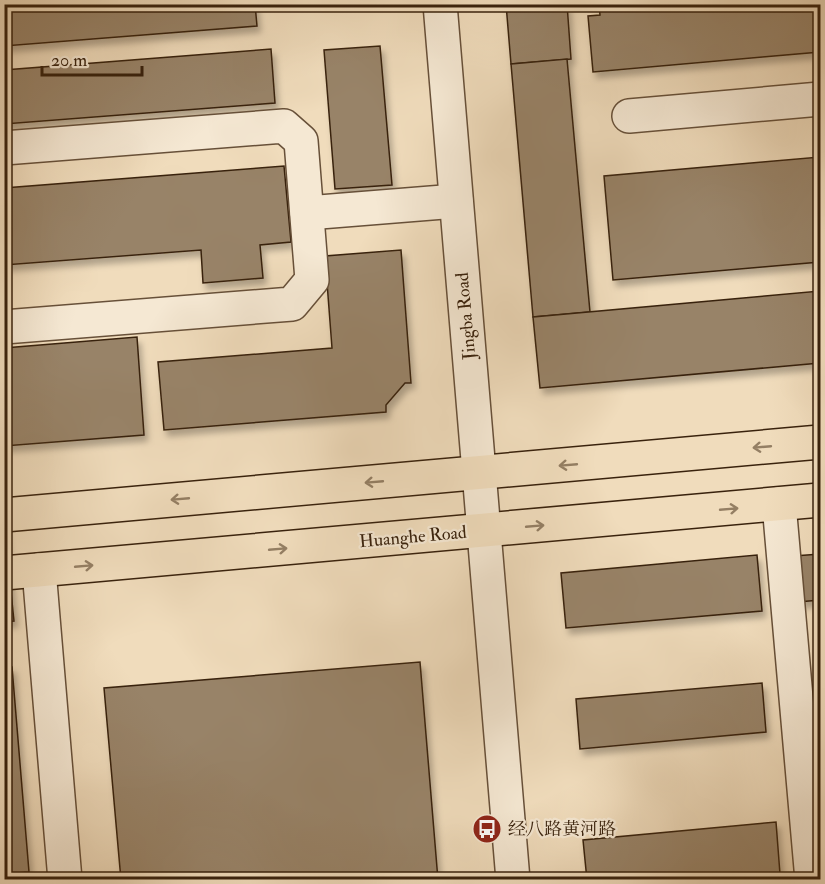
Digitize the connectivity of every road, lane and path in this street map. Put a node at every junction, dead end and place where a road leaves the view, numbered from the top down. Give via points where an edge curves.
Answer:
1 (440, 4) edge
2 (820, 99) edge
3 (629, 116) dead end
4 (4, 148) edge
5 (456, 201) junction
6 (307, 213) junction
7 (4, 327) edge
8 (820, 442) edge
9 (479, 472) junction
10 (820, 500) edge
11 (779, 504) junction
12 (4, 514) edge
13 (484, 531) junction
14 (39, 570) junction
15 (4, 573) edge
16 (65, 879) edge
17 (513, 879) edge
18 (812, 879) edge

1 - 5 street, Jingba Road
2 - 3 street
4 - 6 street via 284,126 302,141
5 - 6 street
5 - 9 street, Jingba Road
6 - 7 street via 312,280 291,304
8 -> 9 main road
9 -> 12 main road
9 - 13 street, Jingba Road
10 - 11 main road, Huanghe Road
13 -> 11 main road, Huanghe Road
11 - 18 street
14 -> 13 main road, Huanghe Road
13 - 17 street, Jingba Road
14 - 15 main road, Huanghe Road
14 - 16 street

